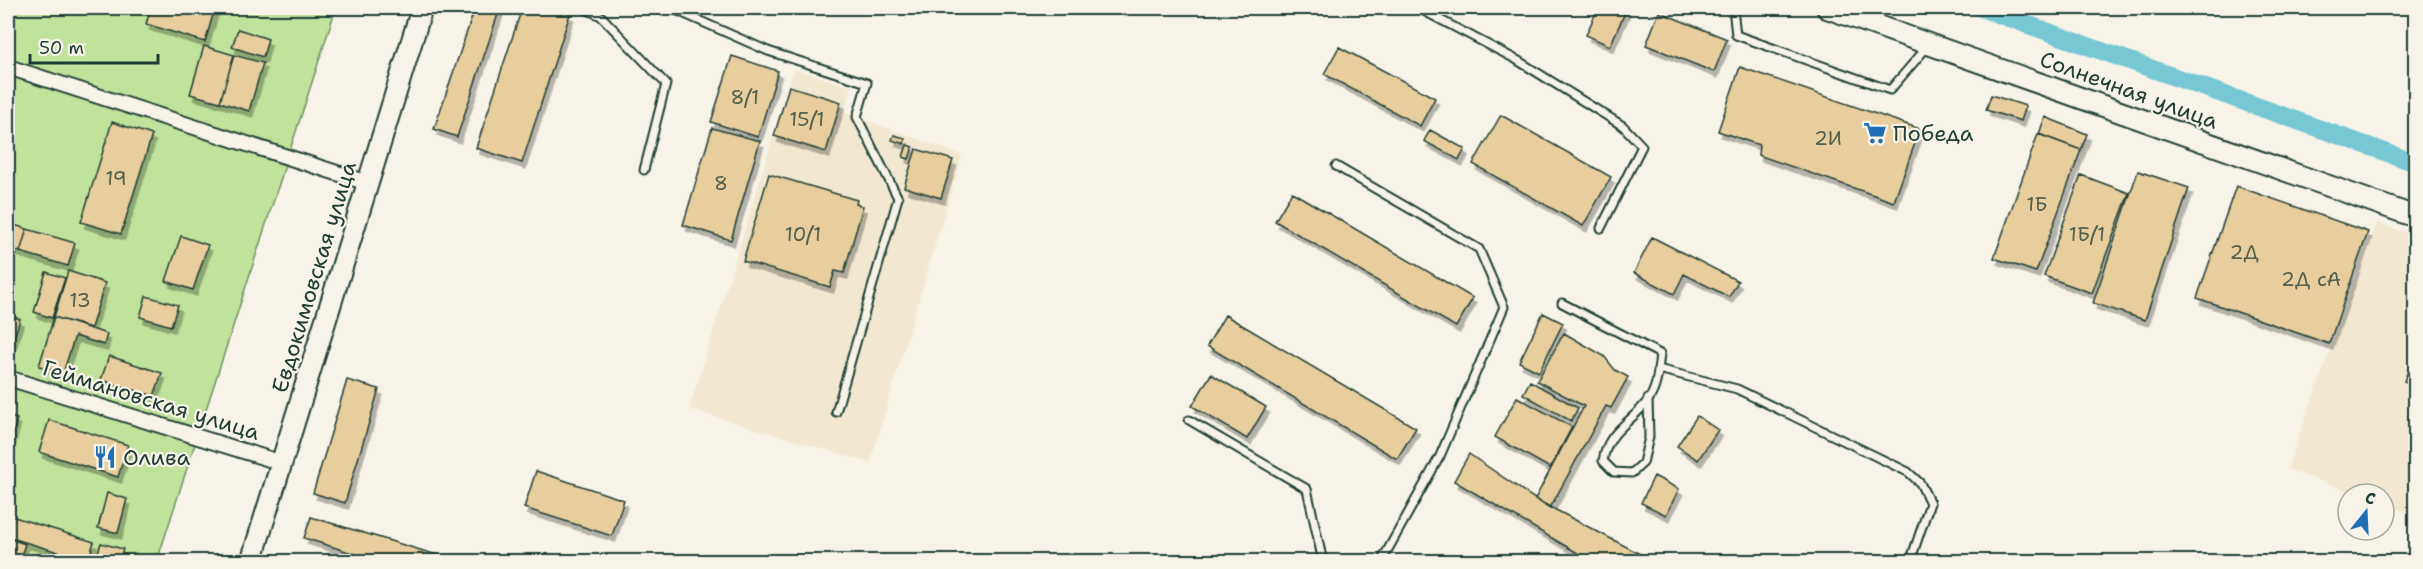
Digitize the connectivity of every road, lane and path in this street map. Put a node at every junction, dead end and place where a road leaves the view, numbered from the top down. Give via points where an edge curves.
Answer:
1 (422, 8) edge
2 (583, 8) edge
3 (672, 8) edge
4 (1418, 8) edge
5 (1733, 8) edge
6 (1827, 8) edge
7 (1930, 44) junction
8 (8, 67) edge
9 (1336, 166) dead end
10 (644, 170) dead end
11 (368, 183) junction
12 (2415, 217) edge
13 (1600, 228) dead end
14 (1562, 303) dead end
15 (1658, 369) junction
16 (8, 378) edge
17 (1648, 399) junction
18 (836, 412) dead end
19 (1189, 420) dead end
20 (282, 463) junction
21 (251, 561) edge
22 (1323, 561) edge
23 (1381, 561) edge
24 (1910, 561) edge

1 - 11 main road, Евдокимовская улица
2 - 10 lane via 601,16 666,84
3 - 18 lane via 768,51 867,83 857,117 898,198
4 - 13 lane via 1517,60 1623,126 1642,146
5 - 7 lane via 1736,34 1890,90
6 - 7 main road, Солнечная улица
7 - 12 main road, Солнечная улица
8 - 11 street
9 - 23 lane via 1479,249 1504,307 1440,456
11 - 20 main road, Евдокимовская улица
14 - 15 lane via 1660,354
15 - 17 lane
15 - 24 lane via 1737,389 1908,472 1920,483 1930,503
16 - 20 street, Геймановская улица
17 - 17 lane via 1605,445 1603,461 1614,471 1632,473 1642,463 1648,437
19 - 22 lane via 1307,489
20 - 21 main road, Евдокимовская улица

